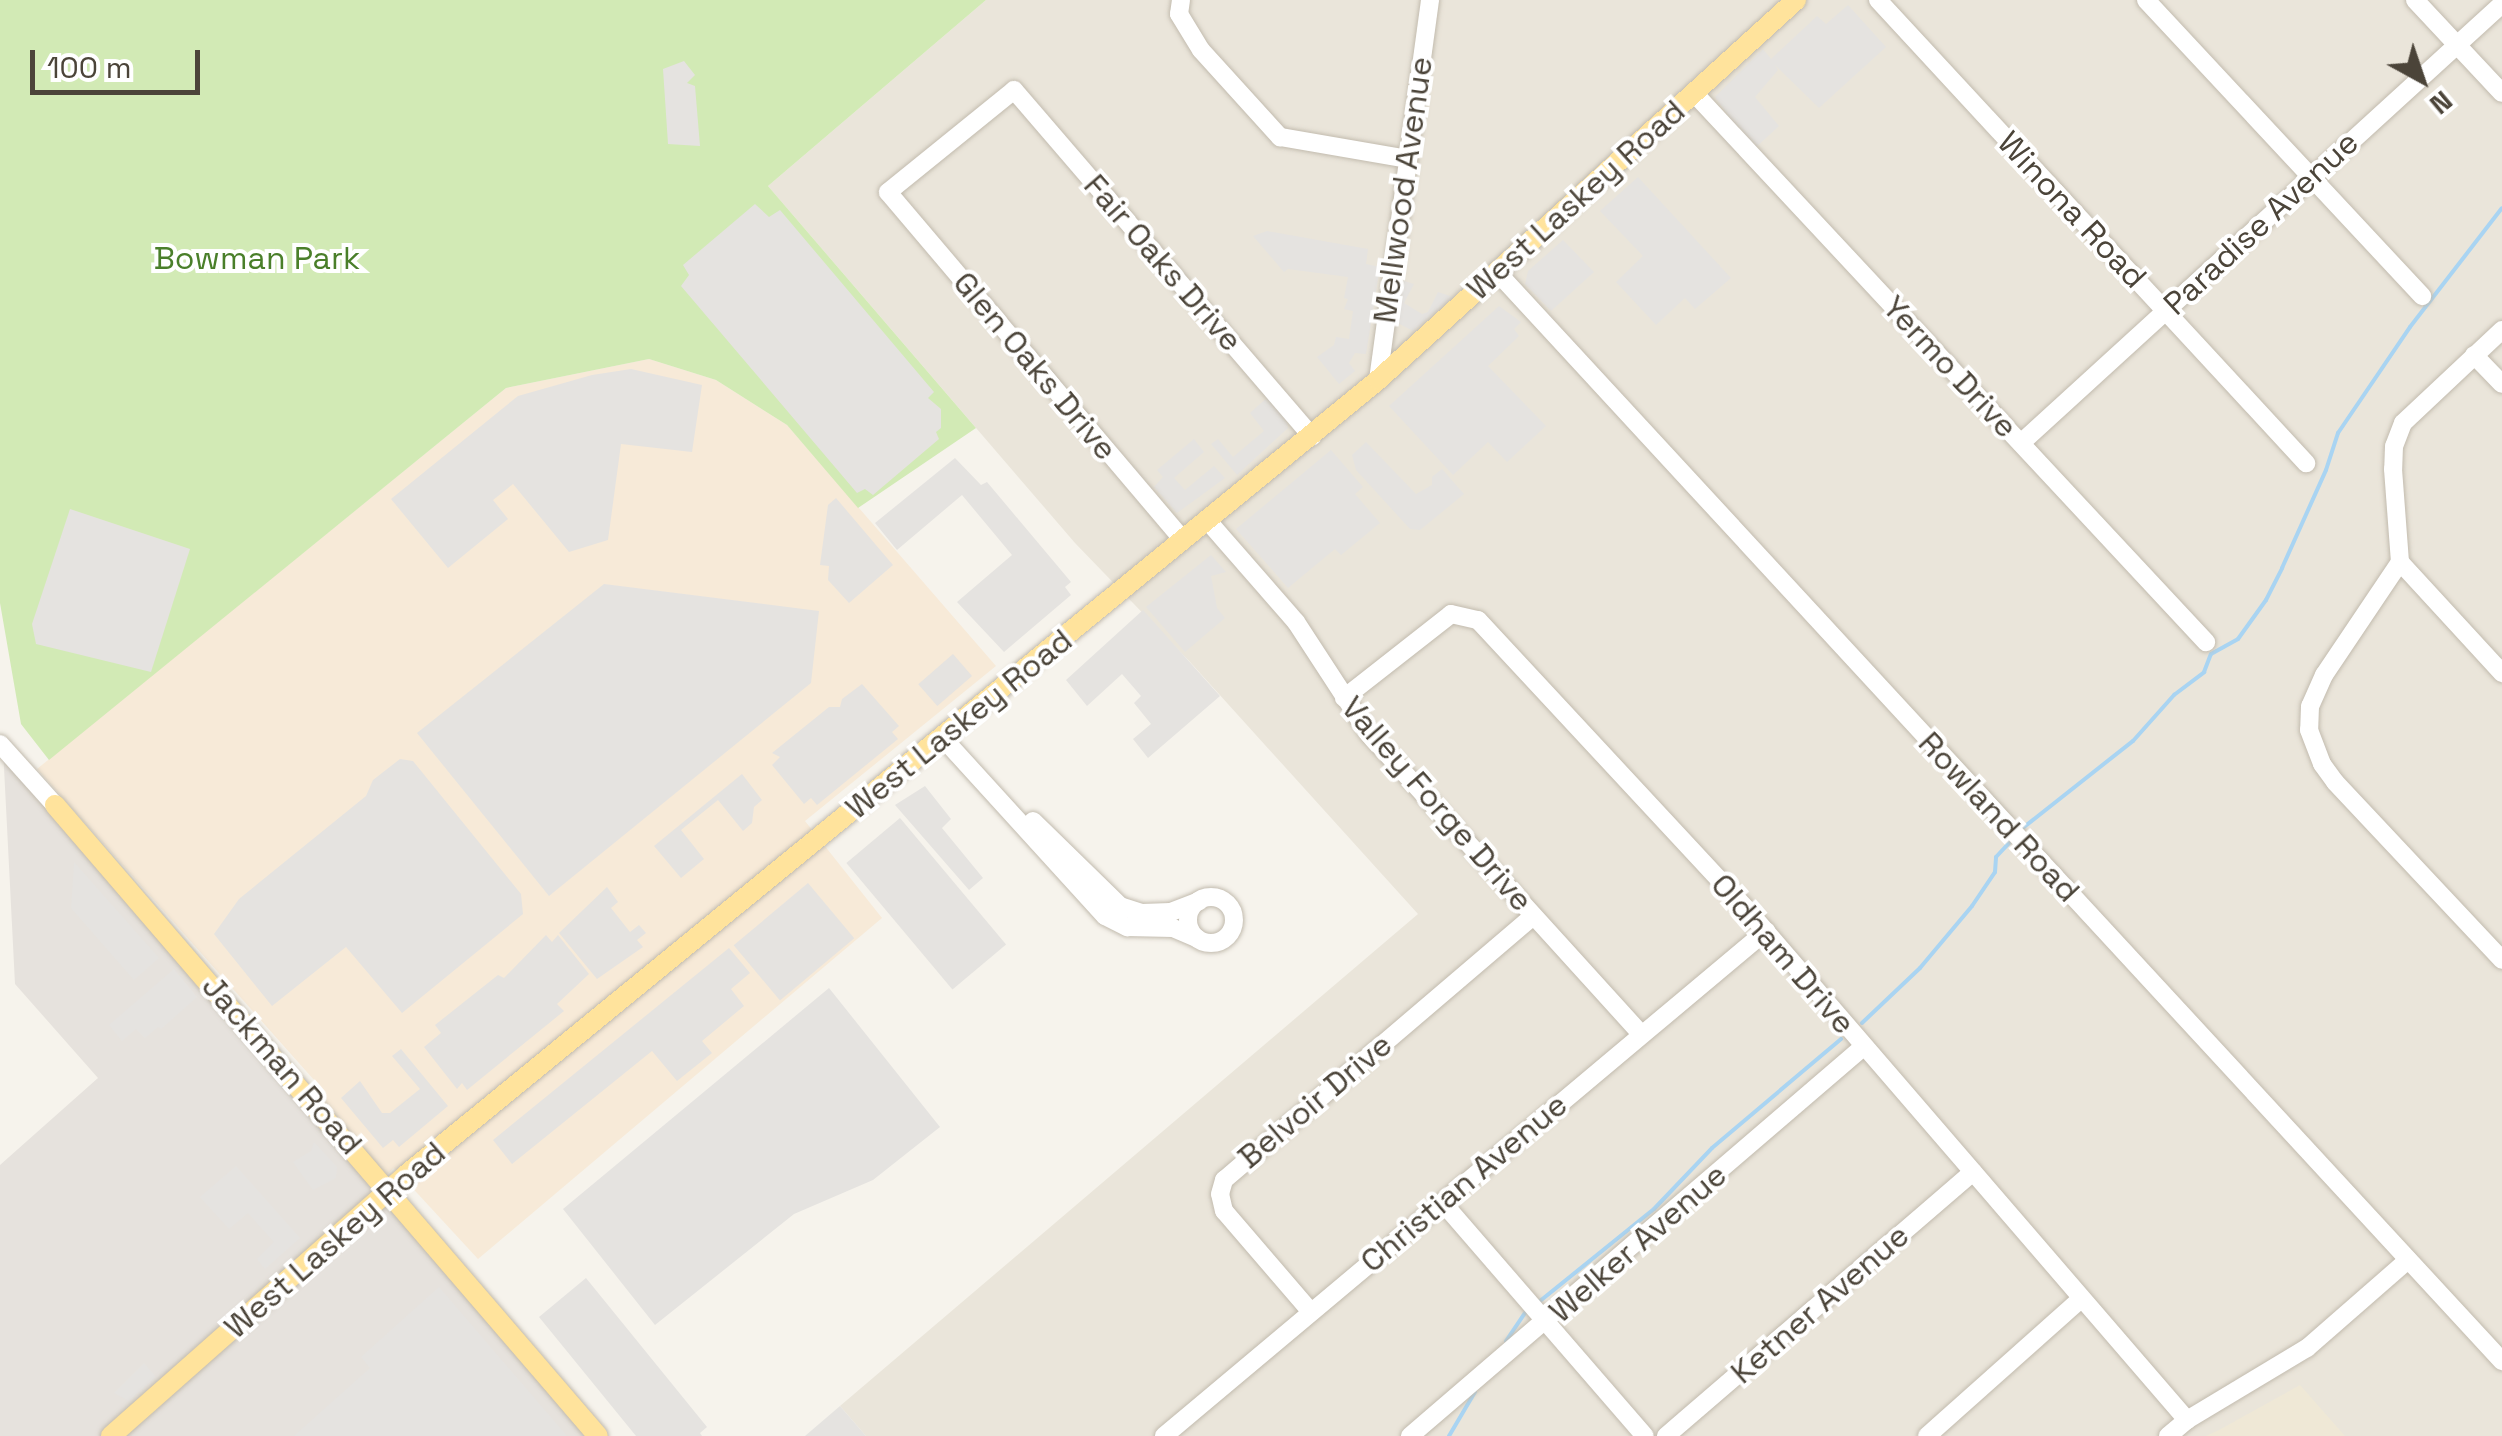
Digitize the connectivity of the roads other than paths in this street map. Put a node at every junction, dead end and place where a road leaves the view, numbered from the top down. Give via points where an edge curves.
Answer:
1 (1181, 0) edge
2 (1430, 0) edge
3 (1796, 0) edge
4 (1878, 0) edge
5 (2146, 0) edge
6 (2415, 0) edge
7 (2502, 4) edge
8 (2458, 45) junction
9 (1014, 90) joint
10 (1694, 93) junction
11 (2502, 93) edge
12 (1407, 159) junction
13 (2310, 177) junction
14 (1496, 272) junction
15 (2422, 296) dead end
16 (2166, 312) junction
17 (2502, 330) edge
18 (2474, 355) junction
19 (1378, 380) junction
20 (2502, 384) edge
21 (1312, 436) junction
22 (2020, 443) junction
23 (2306, 463) dead end
24 (1207, 520) junction
25 (1183, 540) junction
26 (2400, 562) junction
27 (2206, 642) dead end
28 (2502, 673) edge
29 (1344, 698) junction
30 (947, 733) junction
31 (0, 744) edge
32 (55, 805) joint
33 (1199, 901) junction
34 (1534, 916) junction
35 (1766, 931) junction
36 (1197, 938) junction
37 (2502, 960) edge
38 (1641, 1034) junction
39 (1863, 1047) junction
40 (1973, 1172) junction
41 (389, 1190) junction
42 (1443, 1203) junction
43 (2408, 1260) junction
44 (2081, 1299) junction
45 (1311, 1312) junction
46 (1545, 1324) junction
47 (2502, 1361) edge
48 (2186, 1420) junction
49 (111, 1436) edge
50 (598, 1436) edge
51 (1164, 1436) edge
52 (1410, 1436) edge
53 (1644, 1436) edge
54 (1666, 1436) edge
55 (1926, 1436) edge
56 (2168, 1436) edge

1 - 12 street via 1179,14 1201,50 1280,137
2 - 12 street, Mellwood Avenue
3 - 10 main road, West Laskey Road
4 - 16 street, Winona Road
5 - 13 street
6 - 8 street
7 - 8 street, Paradise Avenue
8 - 11 street
8 - 13 street, Paradise Avenue
9 - 21 street, Fair Oaks Drive
9 - 25 street, Glen Oaks Drive via 888,192
10 - 14 main road, West Laskey Road
10 - 22 street, Yermo Drive
12 - 19 street, Mellwood Avenue
13 - 15 street
13 - 16 street, Paradise Avenue
14 - 19 main road, West Laskey Road
14 - 43 street, Rowland Road
16 - 22 street, Paradise Avenue
16 - 23 street, Winona Road
17 - 18 street
18 - 20 street
18 - 26 street via 2398,433 2393,469
19 - 21 main road, West Laskey Road
21 - 24 main road, West Laskey Road
22 - 27 street, Yermo Drive
24 - 25 main road, West Laskey Road
24 - 29 street, Valley Forge Drive via 1296,622
25 - 30 main road, West Laskey Road
26 - 28 street
26 - 37 street via 2324,675 2310,706 2309,730 2322,764
29 - 34 street, Valley Forge Drive
29 - 35 street, Oldham Drive via 1451,614 1478,620
30 - 33 street via 1120,906 1171,912
30 - 36 street via 1105,916 1127,927 1173,928
30 - 41 main road, West Laskey Road
31 - 32 street, Jackman Road
32 - 41 main road, Jackman Road
33 - 36 street via 1188,919
33 - 36 street via 1224,901 1234,918 1221,941
34 - 38 street, Valley Forge Drive
34 - 45 street, Belvoir Drive via 1224,1180 1224,1211
35 - 38 street, Christian Avenue
35 - 39 street, Oldham Drive
38 - 42 street, Christian Avenue
39 - 40 street, Oldham Drive
39 - 46 street, Welker Avenue
40 - 44 street, Oldham Drive
40 - 54 street, Ketner Avenue
41 - 49 main road, West Laskey Road
41 - 50 main road, Jackman Road
42 - 45 street, Christian Avenue
42 - 46 street
43 - 47 street, Rowland Road
43 - 48 street via 2292,1360
44 - 48 street, Oldham Drive
44 - 55 street
45 - 51 street, Christian Avenue
46 - 52 street, Welker Avenue
46 - 53 street
48 - 56 street

